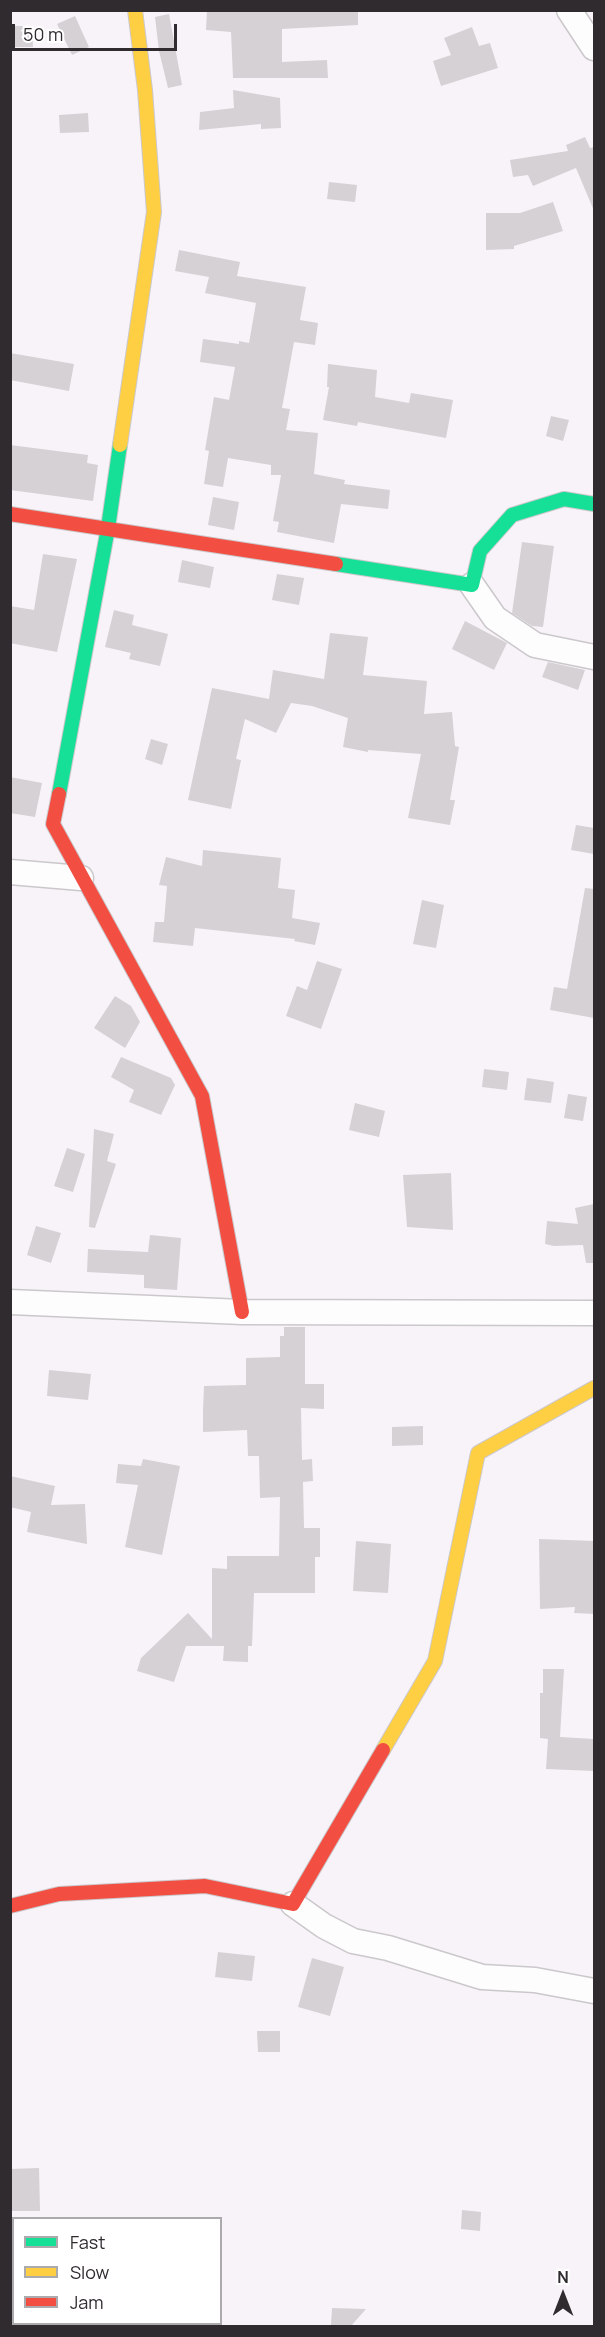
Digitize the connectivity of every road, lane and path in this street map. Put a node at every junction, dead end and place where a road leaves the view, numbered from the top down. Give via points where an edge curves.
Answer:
1 (135, 10) edge
2 (569, 10) edge
3 (594, 48) edge
4 (594, 504) edge
5 (10, 513) edge
6 (108, 528) junction
7 (472, 585) junction
8 (594, 657) edge
9 (10, 872) edge
10 (81, 878) junction
11 (10, 1302) edge
12 (242, 1312) junction
13 (594, 1313) edge
14 (594, 1388) edge
15 (293, 1904) junction
16 (10, 1906) edge
17 (594, 1991) edge

1 - 6 street via 154,212
2 - 3 street
4 - 7 street via 564,499 512,515 480,551
5 - 6 street
6 - 7 street
6 - 10 street via 53,824
7 - 8 street via 495,618 535,645
9 - 10 street
10 - 12 street via 202,1096
11 - 12 street
12 - 13 street
14 - 15 street via 478,1453 435,1661
15 - 16 street via 205,1886 59,1894
15 - 17 street via 352,1941 482,1977 535,1980

